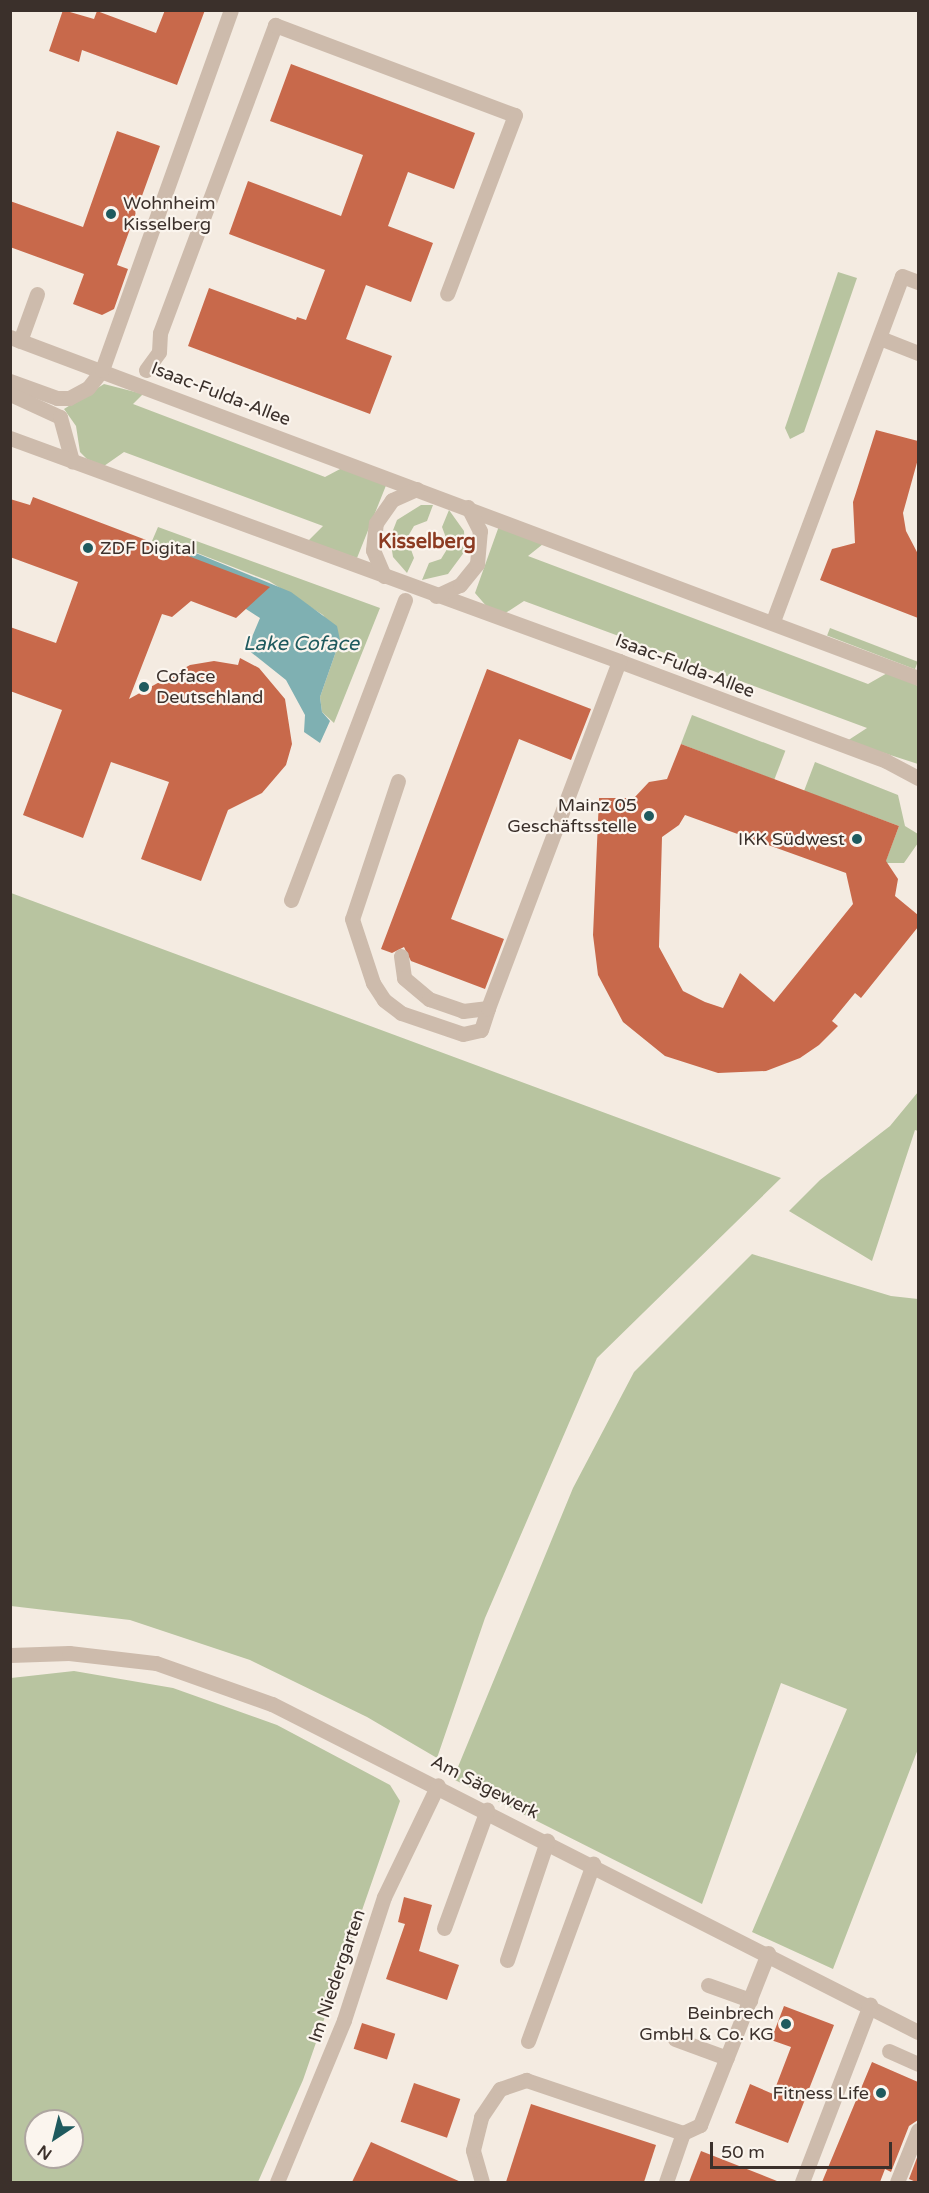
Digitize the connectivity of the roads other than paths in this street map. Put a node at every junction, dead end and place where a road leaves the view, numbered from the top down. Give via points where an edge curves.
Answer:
1 (231, 10) edge
2 (918, 282) edge
3 (37, 294) dead end
4 (447, 294) dead end
5 (880, 338) junction
6 (15, 339) edge
7 (918, 353) edge
8 (102, 370) junction
9 (143, 377) junction
10 (10, 381) edge
11 (10, 394) edge
12 (10, 438) edge
13 (72, 461) junction
14 (417, 489) junction
15 (468, 507) junction
16 (384, 576) junction
17 (436, 596) junction
18 (405, 600) dead end
19 (773, 621) junction
20 (619, 661) junction
21 (918, 678) edge
22 (918, 778) edge
23 (398, 781) dead end
24 (291, 900) dead end
25 (401, 957) dead end
26 (488, 1008) junction
27 (10, 1655) edge
28 (438, 1785) junction
29 (487, 1810) junction
30 (547, 1841) junction
31 (593, 1864) junction
32 (444, 1928) dead end
33 (768, 1953) junction
34 (507, 1959) dead end
35 (708, 1985) dead end
36 (750, 2000) junction
37 (870, 2005) junction
38 (918, 2032) edge
39 (675, 2039) dead end
40 (528, 2041) dead end
41 (889, 2051) dead end
42 (727, 2058) junction
43 (918, 2064) edge
44 (918, 2130) edge
45 (683, 2133) junction
46 (479, 2181) edge
47 (278, 2182) edge
48 (666, 2182) edge
49 (802, 2182) edge
50 (897, 2182) edge

1 - 8 street
2 - 5 street via 902,276
3 - 6 street
4 - 9 street via 515,115 275,25 160,333 159,352
5 - 7 street
5 - 19 street
6 - 8 street, Isaac-Fulda-Allee
8 - 9 street, Isaac-Fulda-Allee
8 - 10 street via 88,388 69,398 57,398
9 - 14 street, Isaac-Fulda-Allee
11 - 13 street via 60,417
12 - 13 street, Isaac-Fulda-Allee
13 - 16 street, Isaac-Fulda-Allee
14 - 15 street, Isaac-Fulda-Allee
14 - 16 street via 392,500 376,523 373,550
15 - 17 street via 480,531 477,564 460,585
15 - 19 street, Isaac-Fulda-Allee
16 - 17 street, Isaac-Fulda-Allee
17 - 20 street, Isaac-Fulda-Allee
18 - 24 street
19 - 21 street, Isaac-Fulda-Allee
20 - 22 street, Isaac-Fulda-Allee via 886,761
20 - 26 street
23 - 26 street via 352,919 372,983 384,1000 401,1013 463,1034 481,1030
25 - 26 street via 404,978 429,999 463,1011
27 - 28 street, Am Sägewerk via 69,1653 156,1663 218,1682 320,1726
28 - 29 street, Am Sägewerk
28 - 47 street, Im Niedergarten via 384,1897 344,2020
29 - 30 street, Am Sägewerk
29 - 32 street
30 - 31 street, Am Sägewerk
30 - 34 street
31 - 33 street, Am Sägewerk
31 - 40 street
33 - 36 street
33 - 37 street, Am Sägewerk
35 - 36 street
36 - 42 street
37 - 38 street, Am Sägewerk
37 - 49 street
39 - 42 street
41 - 43 street
42 - 45 street via 700,2125
44 - 50 street
45 - 46 street via 526,2080 500,2089 481,2117 473,2150
45 - 48 street

